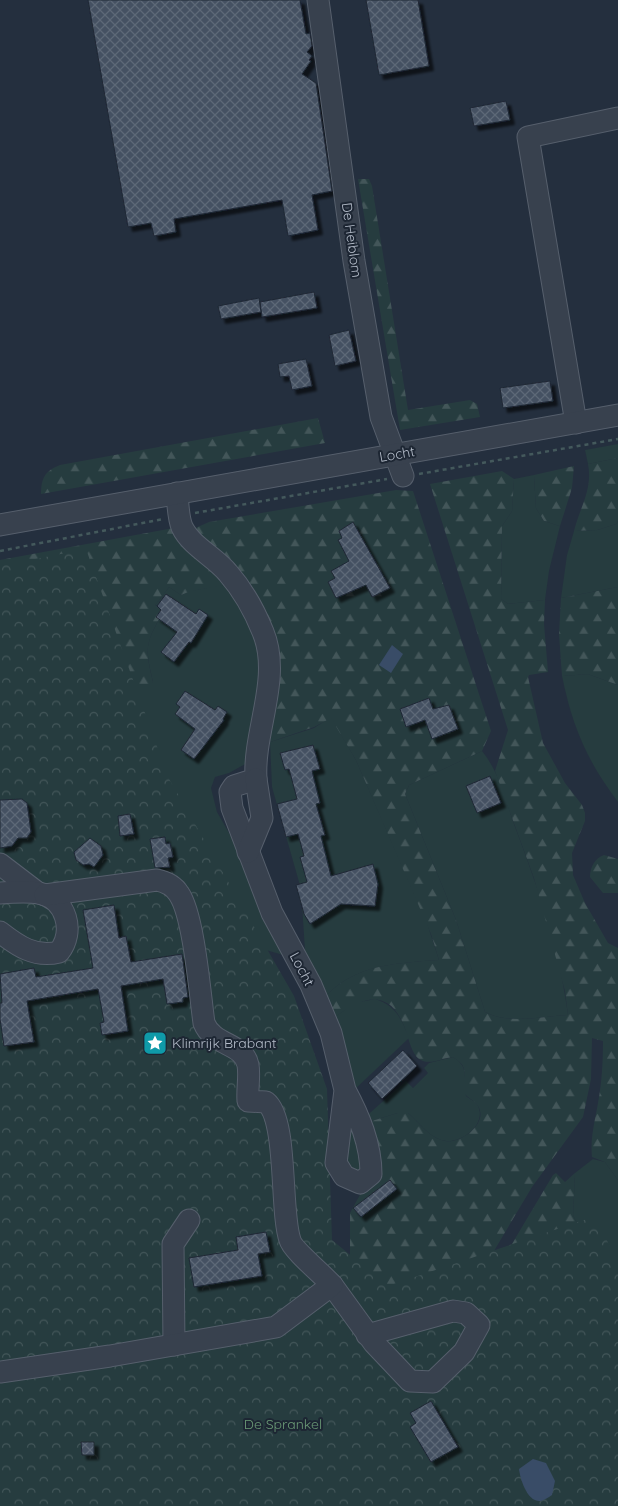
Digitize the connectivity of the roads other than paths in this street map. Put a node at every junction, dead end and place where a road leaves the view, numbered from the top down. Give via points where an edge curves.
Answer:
1 (318, 0) edge
2 (618, 118) edge
3 (618, 415) edge
4 (576, 423) junction
5 (394, 455) junction
6 (403, 476) road end
7 (177, 493) junction
8 (0, 525) edge
9 (0, 864) edge
10 (0, 893) edge
11 (41, 894) junction
12 (0, 932) edge
13 (345, 1090) dead end
14 (189, 1220) dead end
15 (332, 1285) junction
16 (367, 1335) junction
17 (174, 1345) junction
18 (0, 1372) edge

1 - 5 street, De Heiblom via 354,261 381,417
2 - 4 street via 528,137
3 - 4 street, Locht
4 - 5 street, Locht
5 - 6 street, De Heiblom
5 - 7 street, Locht
7 - 8 street, Locht
7 - 13 street, Locht via 183,528 204,553 227,572 264,633 270,671 255,759 256,779 234,786 230,792 232,808 272,913 311,985 331,1033
9 - 11 street
10 - 11 street
11 - 12 street via 64,912 68,936 59,952 30,951
11 - 15 street via 157,880 170,884 180,894 186,909 207,1031 246,1059 249,1067 248,1101 266,1102 273,1109 290,1242
14 - 17 street via 173,1244
15 - 16 street
15 - 17 street via 276,1327
16 - 16 street via 410,1382 433,1382 464,1352 479,1325 466,1313 453,1311
17 - 18 street

